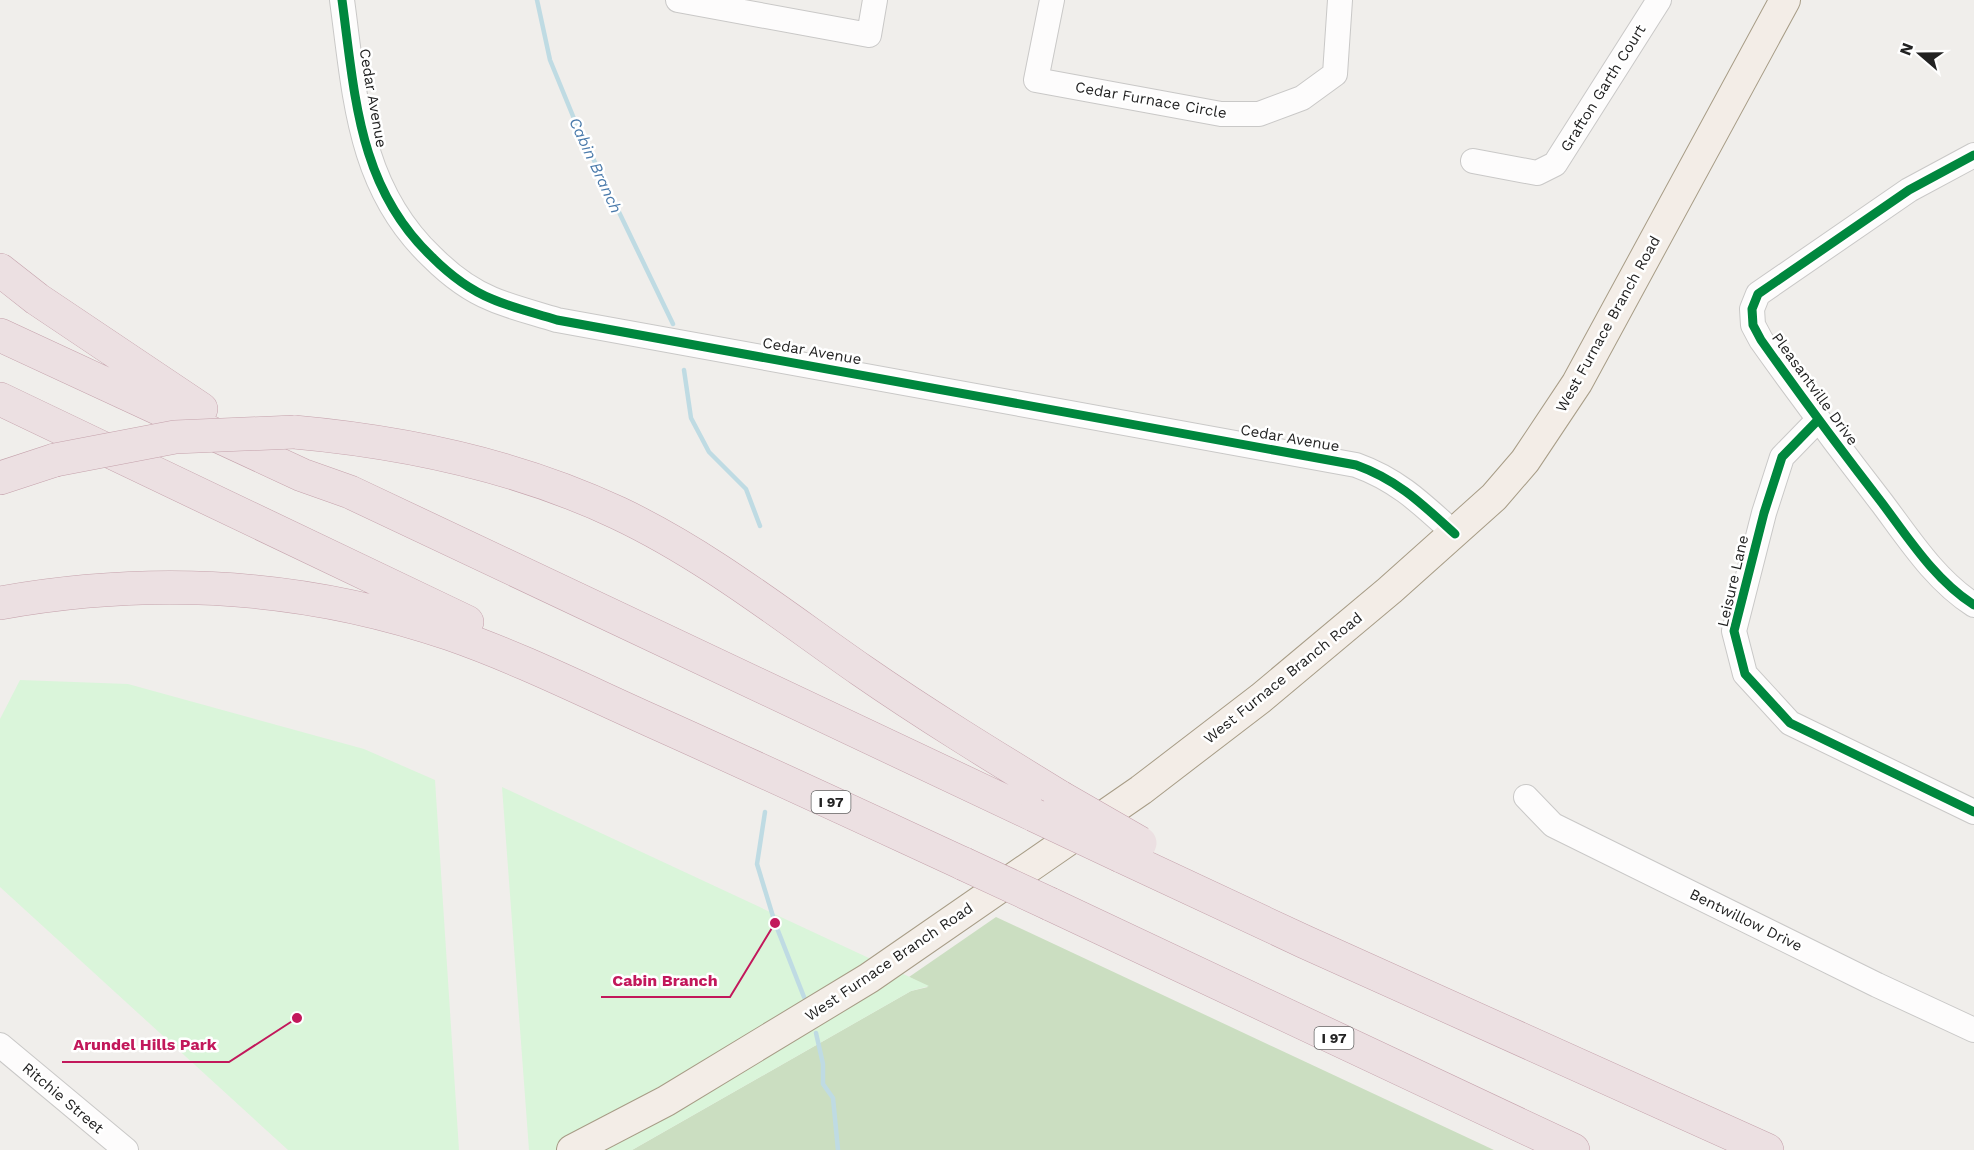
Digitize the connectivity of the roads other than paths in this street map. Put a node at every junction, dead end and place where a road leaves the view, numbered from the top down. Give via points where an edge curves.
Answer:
1 (342, 0) edge
2 (678, 0) edge
3 (875, 0) edge
4 (1052, 0) edge
5 (1340, 0) edge
6 (1659, 0) edge
7 (1785, 0) edge
8 (1974, 155) edge
9 (1473, 161) dead end
10 (0, 270) edge
11 (0, 335) edge
12 (0, 399) edge
13 (1818, 420) junction
14 (0, 478) edge
15 (350, 492) junction
16 (1455, 534) junction
17 (0, 603) edge
18 (1974, 605) edge
19 (750, 765) junction
20 (1526, 797) dead end
21 (1047, 806) junction
22 (1974, 813) edge
23 (1974, 1030) edge
24 (0, 1045) edge
25 (126, 1150) edge
26 (572, 1150) edge
27 (1573, 1150) edge
28 (1767, 1150) edge

1 - 16 street, Cedar Avenue via 366,153 387,202 420,246 446,271 490,298 557,321 1356,465 1401,487
2 - 3 street via 869,35
4 - 5 street, Cedar Furnace Circle via 1036,80 1221,114 1259,114 1302,98 1335,74
6 - 9 street, Grafton Garth Court via 1555,164 1537,173
7 - 16 main road, West Furnace Branch Road via 1577,383 1525,461
8 - 13 street, Pleasantville Drive via 1908,190 1758,294 1752,309 1753,326
10 - 15 highway via 168,389
11 - 15 highway via 302,475
12 - 19 highway via 513,644
13 - 18 street, Pleasantville Drive via 1927,562
13 - 22 street, Leisure Lane via 1782,457 1764,513 1734,631 1745,674 1790,723
14 - 21 highway, bridge via 55,460 175,437 294,432 431,451 498,468 618,513 684,548 905,701
15 - 21 highway
16 - 26 main road, West Furnace Branch Road via 1261,698 1112,811 869,978 666,1101
17 - 19 highway via 84,590 209,587 340,604 409,621 495,651
19 - 27 highway, I 97, bridge
20 - 23 street, Bentwillow Drive via 1553,825
21 - 28 highway, bridge via 1305,942
24 - 25 street, Ritchie Street

